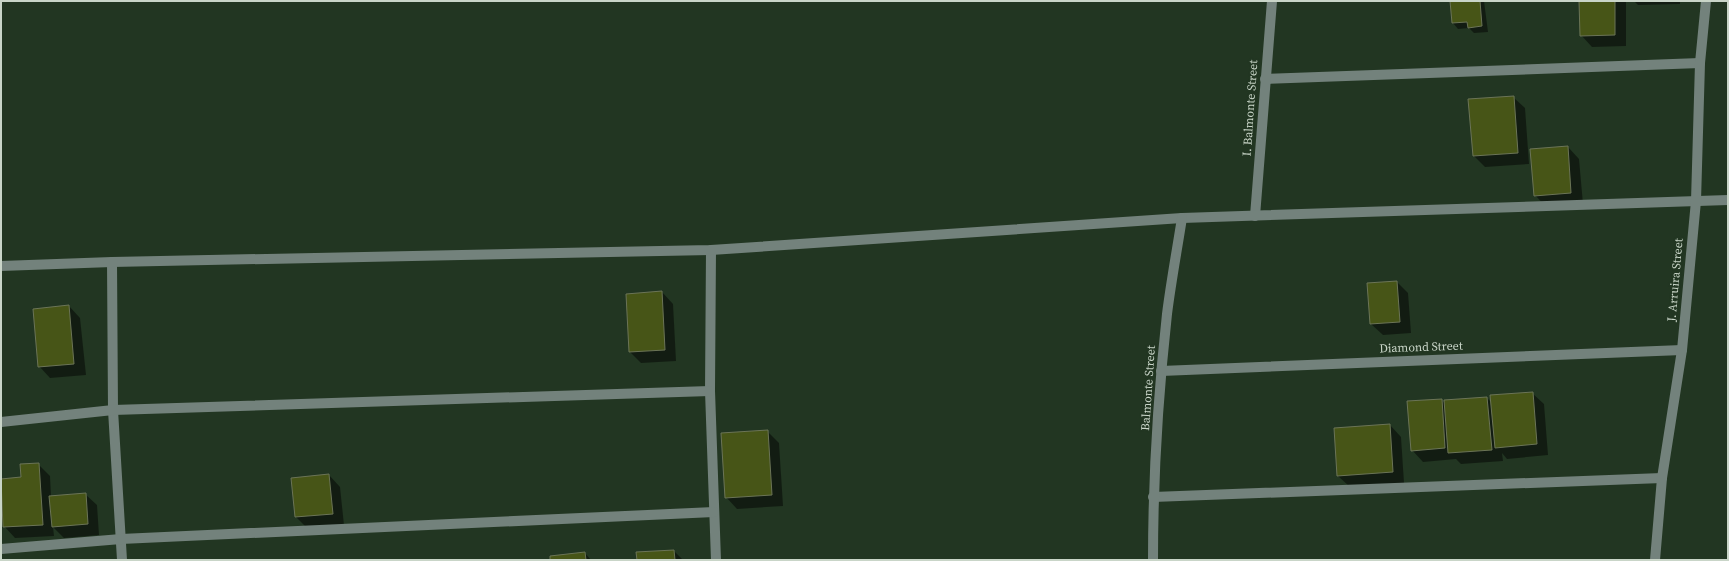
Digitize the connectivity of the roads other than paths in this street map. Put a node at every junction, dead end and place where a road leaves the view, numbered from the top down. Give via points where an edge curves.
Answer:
1 (1272, 1) edge
2 (1706, 1) edge
3 (1700, 63) junction
4 (1265, 79) junction
5 (1728, 200) edge
6 (1696, 201) junction
7 (1255, 216) junction
8 (1182, 218) junction
9 (712, 250) junction
10 (112, 262) junction
11 (1, 266) edge
12 (1682, 350) junction
13 (1161, 371) junction
14 (710, 391) junction
15 (113, 410) junction
16 (1, 422) edge
17 (1662, 478) junction
18 (1153, 497) junction
19 (714, 512) junction
20 (120, 539) junction
21 (1, 550) edge
22 (122, 560) edge
23 (716, 560) edge
24 (1153, 560) edge
25 (1655, 560) edge

1 - 4 street, I. Balmonte Street
2 - 3 street, J. Arruira Street
3 - 4 street
3 - 6 street, J. Arruira Street
4 - 7 street, I. Balmonte Street
5 - 6 street
6 - 7 street
6 - 12 street, J. Arruira Street
7 - 8 street
8 - 9 street
8 - 13 street, Balmonte Street
9 - 10 street
9 - 14 street
10 - 11 street
10 - 15 street
12 - 13 street, Diamond Street
12 - 17 street, J. Arruira Street
13 - 18 street, Balmonte Street
14 - 15 street
14 - 19 street
15 - 16 street
15 - 20 street
17 - 18 street
17 - 25 street, J. Arruira Street
18 - 24 street, Balmonte Street
19 - 20 street
19 - 23 street
20 - 21 street
20 - 22 street

